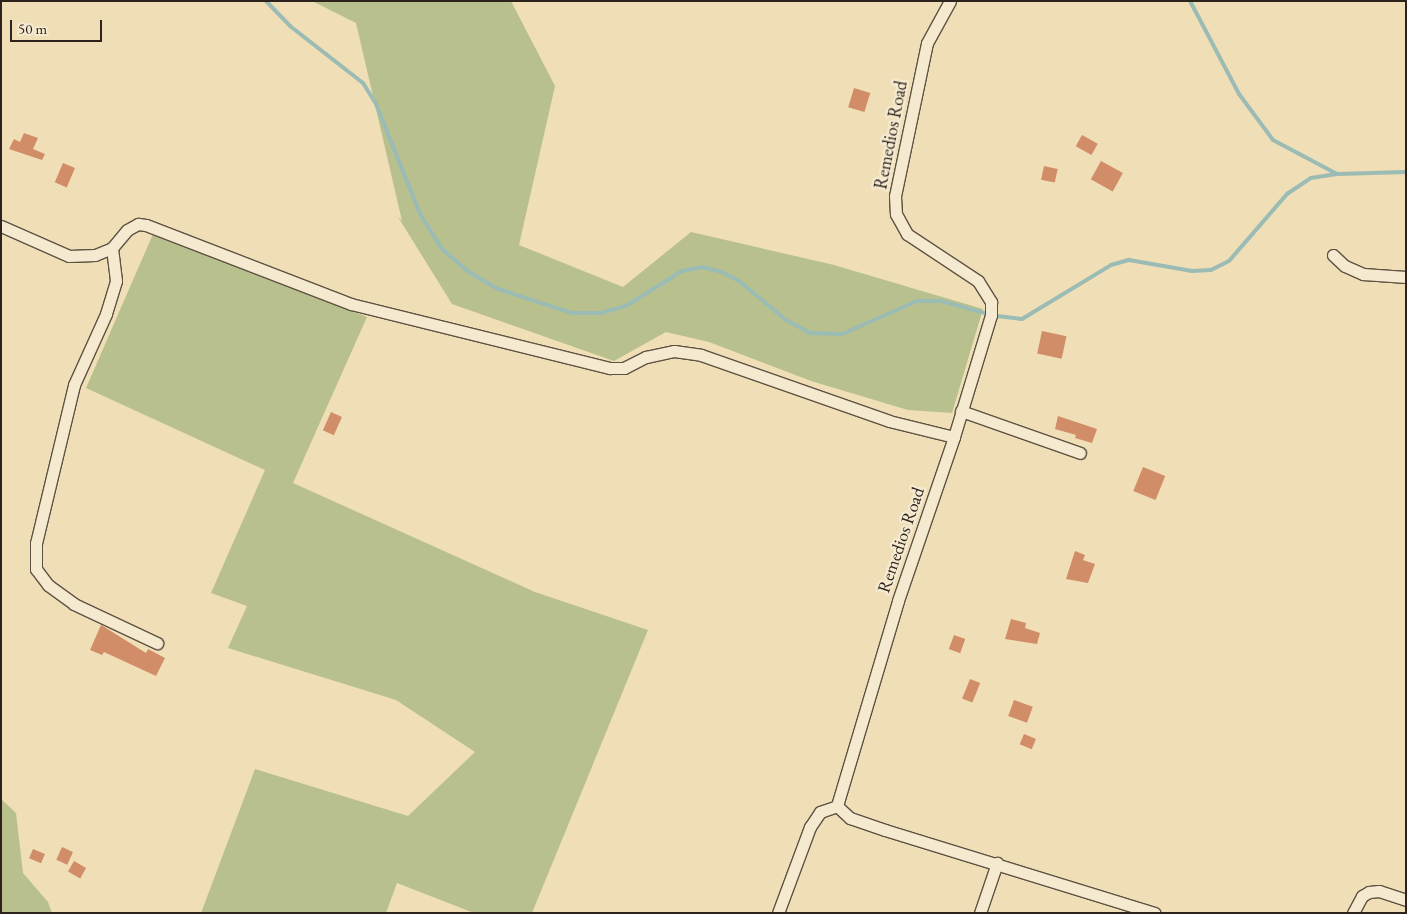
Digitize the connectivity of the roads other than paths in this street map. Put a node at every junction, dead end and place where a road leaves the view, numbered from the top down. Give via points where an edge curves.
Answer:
1 (950, 1) edge
2 (1, 226) edge
3 (112, 248) junction
4 (1333, 255) dead end
5 (1406, 277) edge
6 (961, 411) junction
7 (954, 437) junction
8 (1080, 453) dead end
9 (157, 643) dead end
10 (837, 806) junction
11 (997, 863) junction
12 (1406, 900) edge
13 (778, 913) edge
14 (980, 913) edge
15 (1155, 913) edge
16 (1353, 913) edge

1 - 6 street, Remedios Road via 927,43 895,196 896,214 908,234 978,281 992,302 991,315
2 - 3 street via 69,256 95,255
3 - 7 street via 126,230 138,224 146,225 351,304 610,368 624,368 646,357 674,350 701,355 889,421
3 - 9 street via 116,281 106,314 74,385 36,543 36,569 48,585 74,604
4 - 5 street via 1345,266 1362,274
6 - 7 street, Remedios Road
6 - 8 street
7 - 10 street, Remedios Road via 898,601
10 - 11 street via 850,818
10 - 13 street via 820,812 810,827
11 - 14 street
11 - 15 street
12 - 16 street via 1379,891 1369,892 1362,896

